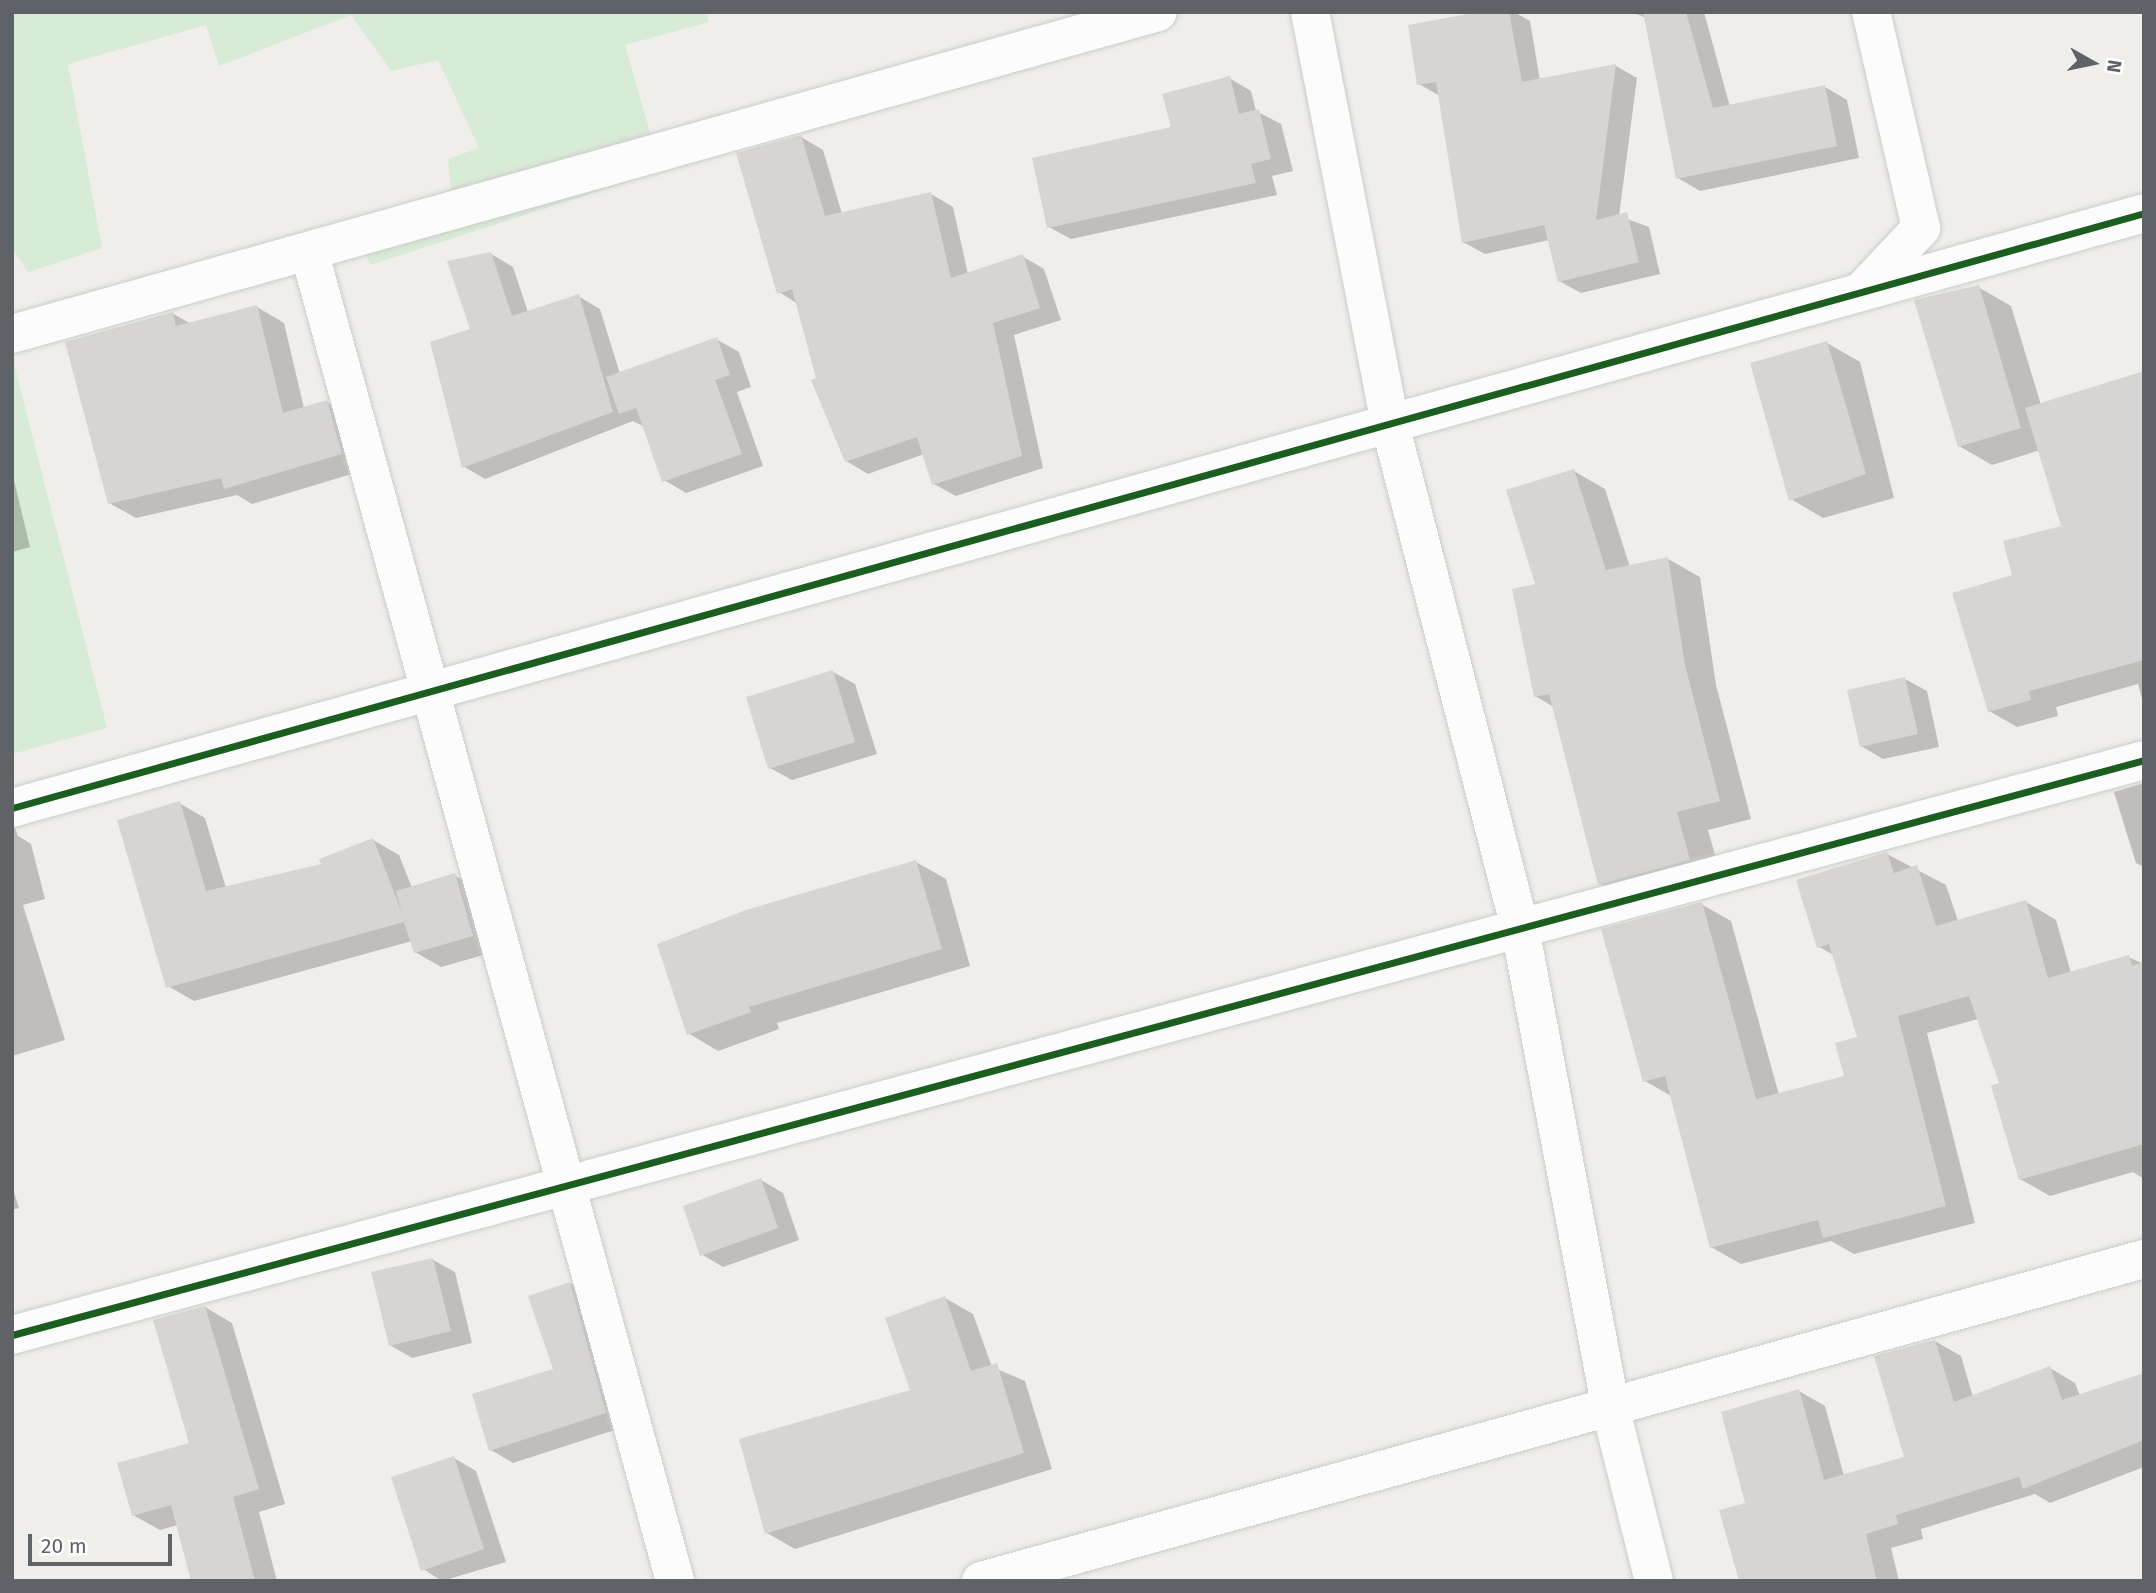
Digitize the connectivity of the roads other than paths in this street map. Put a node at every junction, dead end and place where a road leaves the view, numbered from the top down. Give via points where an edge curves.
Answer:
1 (1158, 12) edge
2 (1310, 12) edge
3 (1871, 12) edge
4 (2144, 214) edge
5 (309, 251) junction
6 (1860, 293) junction
7 (12, 334) edge
8 (1390, 424) junction
9 (430, 691) junction
10 (2144, 760) edge
11 (12, 808) edge
12 (1520, 928) junction
13 (566, 1185) junction
14 (2144, 1259) edge
15 (12, 1335) edge
16 (1611, 1406) junction
17 (675, 1581) edge
18 (981, 1581) edge
19 (1654, 1581) edge

1 - 5 street
2 - 8 street
3 - 6 street via 1921,228
4 - 6 street
5 - 7 street
5 - 9 street
6 - 8 street
8 - 9 street
8 - 12 street
9 - 11 street
9 - 13 street
10 - 12 street
12 - 13 street
12 - 16 street
13 - 15 street
13 - 17 street
14 - 16 street
16 - 18 street
16 - 19 street

